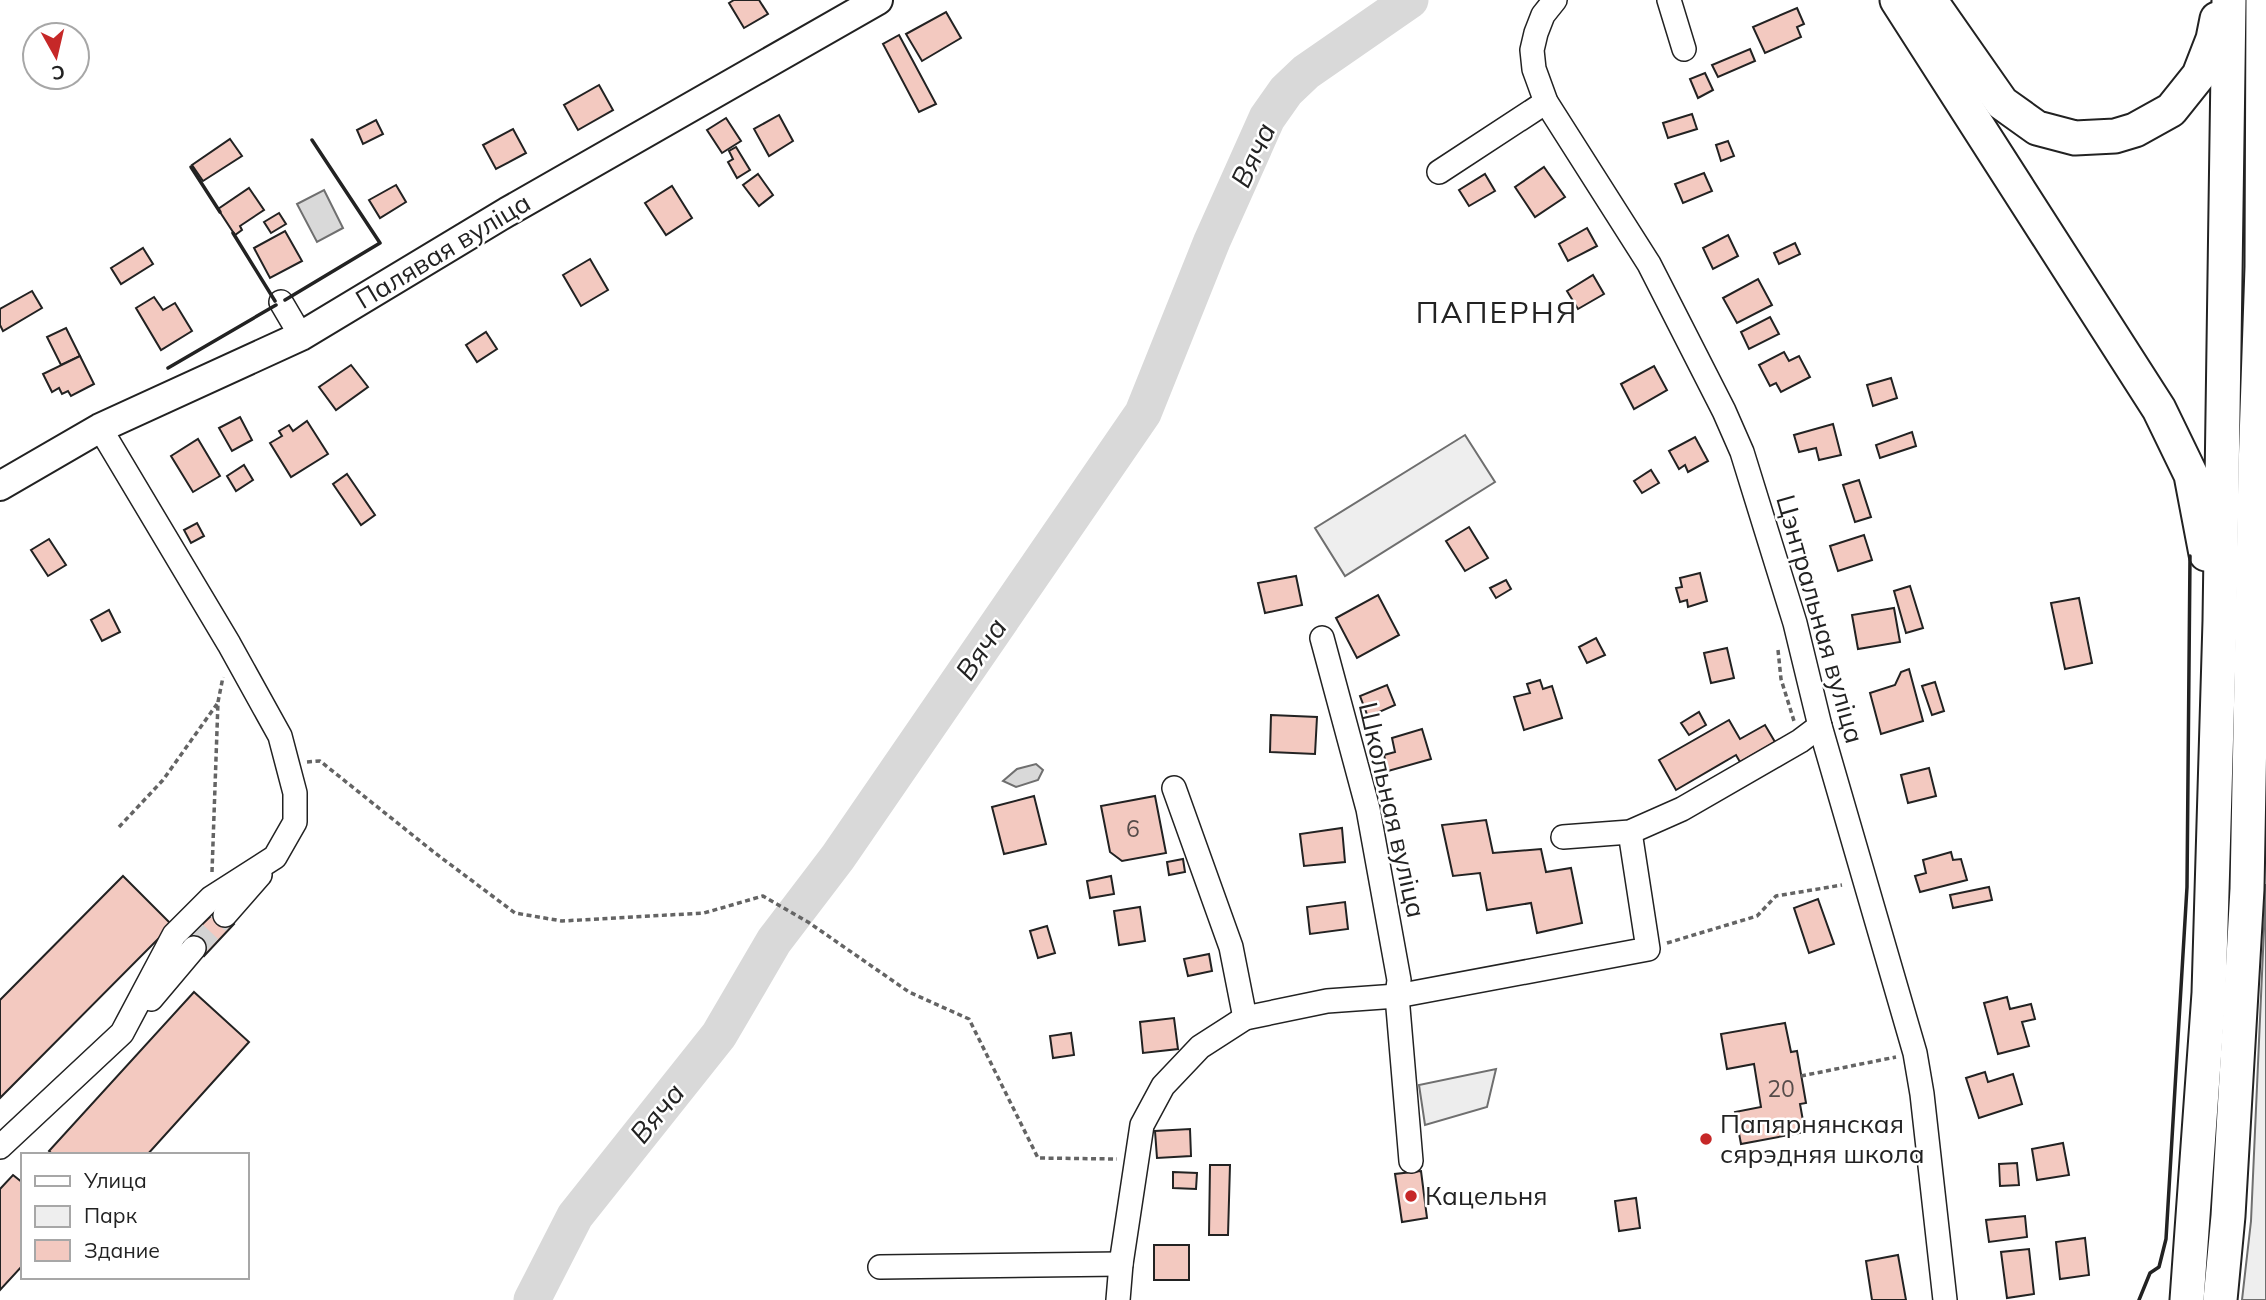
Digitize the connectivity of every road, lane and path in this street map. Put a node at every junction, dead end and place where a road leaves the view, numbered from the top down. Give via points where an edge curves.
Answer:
1 (878, 0) edge
2 (1669, 0) edge
3 (1897, 0) edge
4 (1930, 0) edge
5 (2221, 0) edge
6 (2229, 0) edge
7 (2263, 0) edge
8 (1554, 1) edge
9 (1685, 49) dead end
10 (1546, 102) junction
11 (1439, 172) dead end
12 (281, 302) dead end
13 (301, 336) junction
14 (100, 428) junction
15 (0, 486) edge
16 (2254, 599) junction
17 (2220, 621) junction
18 (1322, 638) dead end
19 (1777, 640) dead end
20 (229, 644) junction
21 (2266, 671) edge
22 (218, 702) junction
23 (1820, 726) junction
24 (1800, 741) junction
25 (287, 763) junction
26 (1174, 788) dead end
27 (2266, 820) edge
28 (119, 827) dead end
29 (1630, 832) junction
30 (1563, 837) dead end
31 (1842, 884) dead end
32 (2247, 889) junction
33 (218, 907) junction
34 (194, 948) tunnel mouth
35 (1648, 949) junction
36 (1397, 996) junction
37 (1245, 1018) junction
38 (122, 1033) junction
39 (1915, 1053) junction
40 (1801, 1076) dead end
41 (0, 1147) edge
42 (1138, 1159) junction
43 (1411, 1161) dead end
44 (1121, 1264) junction
45 (880, 1267) dead end
46 (1118, 1300) edge
47 (1945, 1300) edge
48 (2187, 1300) edge
49 (2220, 1300) edge

1 - 13 main road, Палявая вуліца
2 - 9 street
3 - 17 highway via 2159,409 2191,475
4 - 5 highway via 2002,103 2037,128 2075,138 2115,136 2171,110 2199,75
6 - 17 highway
7 - 16 highway
8 - 10 street, Цэнтральная вуліца via 1543,15 1532,50
10 - 11 street
10 - 23 street, Цэнтральная вуліца via 1649,264 1737,442 1795,624
12 - 13 street
13 - 14 main road, Палявая вуліца
14 - 15 main road, Палявая вуліца
14 - 20 street
16 - 21 highway
16 - 32 highway
17 - 48 highway via 2209,993
18 - 36 street, Школьная вуліца via 1368,810 1399,980
19 - 24 path via 1781,679
20 - 22 path
20 - 25 street via 280,736
22 - 28 path via 163,780
22 - 33 path
23 - 24 street
23 - 39 street, Цэнтральная вуліца
24 - 29 street via 1682,809
25 - 33 street via 295,793 295,822 275,857
25 - 42 path via 320,761 515,913 562,921 704,913 763,896 909,992 969,1019 1038,1158
26 - 37 street via 1231,947
27 - 32 highway
29 - 30 street
29 - 35 street
31 - 35 path via 1776,896 1757,916
32 - 49 highway
33 - 38 street via 174,935
34 - 38 street
35 - 36 street
36 - 37 street via 1327,1001
36 - 43 street, Школьная вуліца
37 - 42 street via 1200,1047 1163,1086 1142,1125
38 - 41 street
39 - 40 path
39 - 47 street, Цэнтральная вуліца
42 - 44 street
44 - 45 street
44 - 46 street

